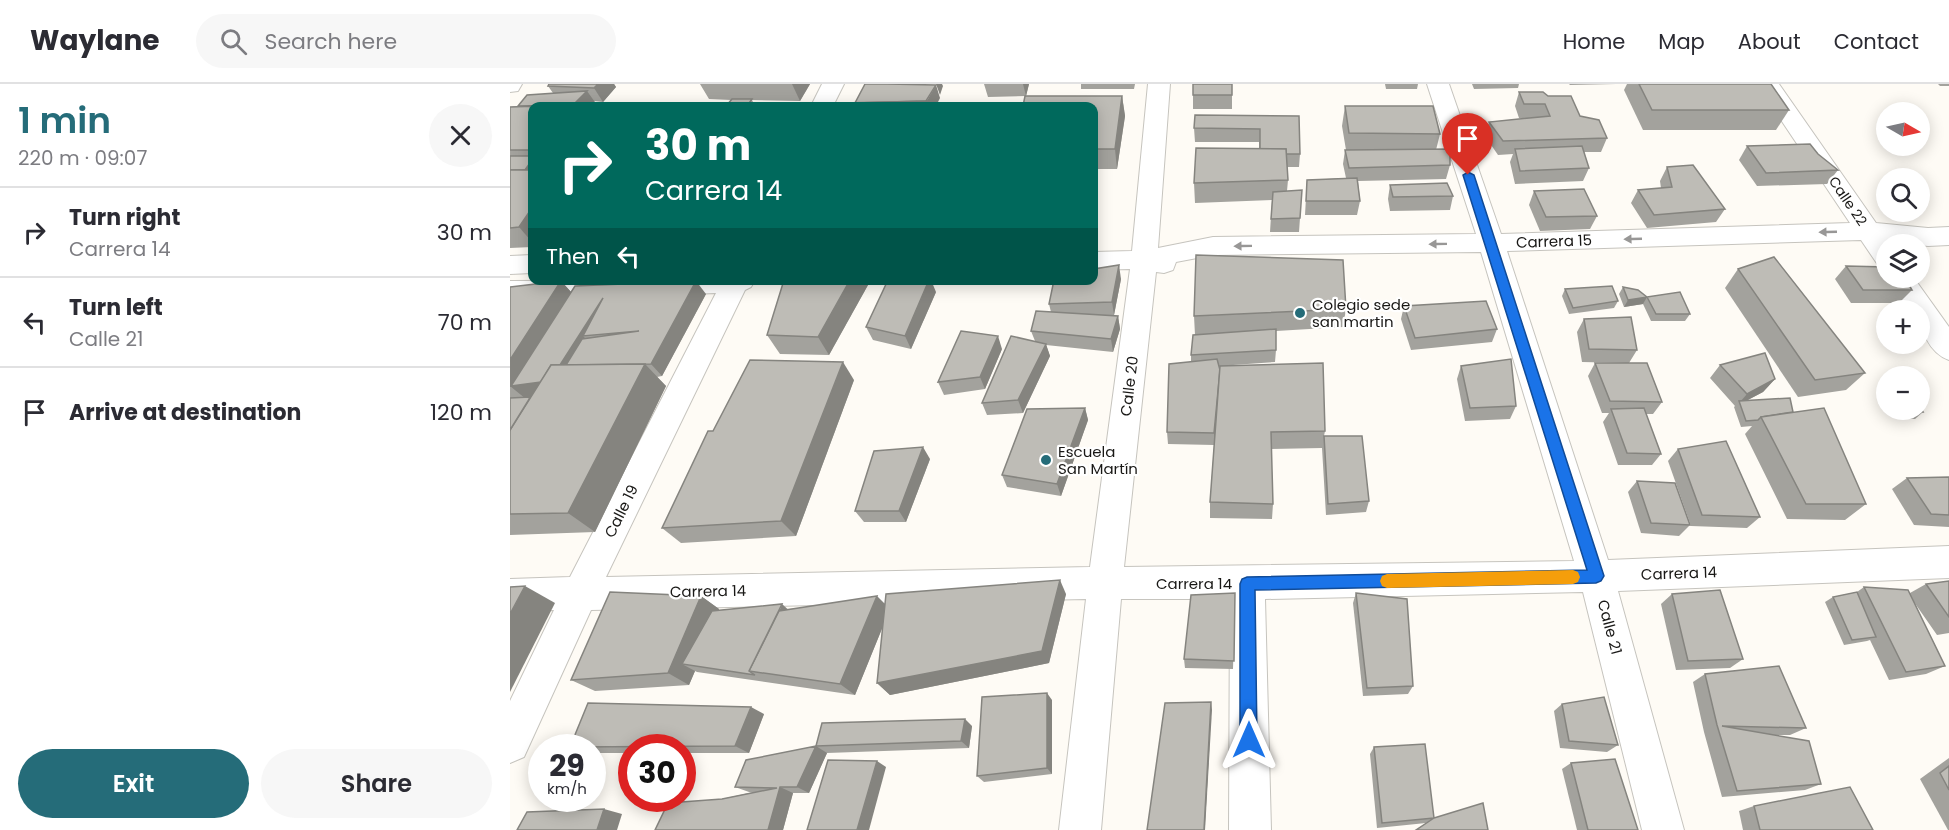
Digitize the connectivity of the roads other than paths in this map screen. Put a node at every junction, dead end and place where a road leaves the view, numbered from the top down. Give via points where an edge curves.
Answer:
1 (833, 84) edge
2 (1159, 84) edge
3 (1438, 84) edge
4 (1768, 84) edge
5 (824, 102) edge
6 (1876, 234) edge
7 (1876, 247) edge
8 (1494, 252) junction
9 (1098, 261) edge
10 (1144, 261) junction
11 (528, 264) edge
12 (510, 265) edge
13 (1248, 270) edge
14 (1212, 271) edge
15 (647, 285) edge
16 (736, 285) edge
17 (1907, 288) edge
18 (510, 291) edge
19 (1949, 349) edge
20 (1949, 562) edge
21 (1596, 576) junction
22 (1105, 583) junction
23 (1247, 584) junction
24 (580, 594) junction
25 (510, 595) edge
26 (510, 743) edge
27 (1080, 830) edge
28 (1250, 830) edge
29 (1663, 830) edge

1 - 5 street
2 - 10 street, Calle 20
3 - 8 street, Calle 21
4 - 6 street, Calle 22
7 - 8 street, Carrera 15
8 -> 10 street, Carrera 15 via 1213,246
8 - 13 street, Carrera 15
8 - 21 street, Calle 21
9 - 10 street, Carrera 15
10 - 14 street, Carrera 15
10 - 22 street, Calle 20
11 - 12 street
15 - 18 street
16 - 24 street, Calle 19
17 - 19 street
20 - 21 street, Carrera 14
21 - 23 street, Carrera 14
21 - 29 street, Calle 21
22 - 23 street, Carrera 14
22 - 24 street, Carrera 14
22 - 27 street, Calle 20
23 - 28 street
24 - 25 street, Carrera 14
24 - 26 street, Calle 19

